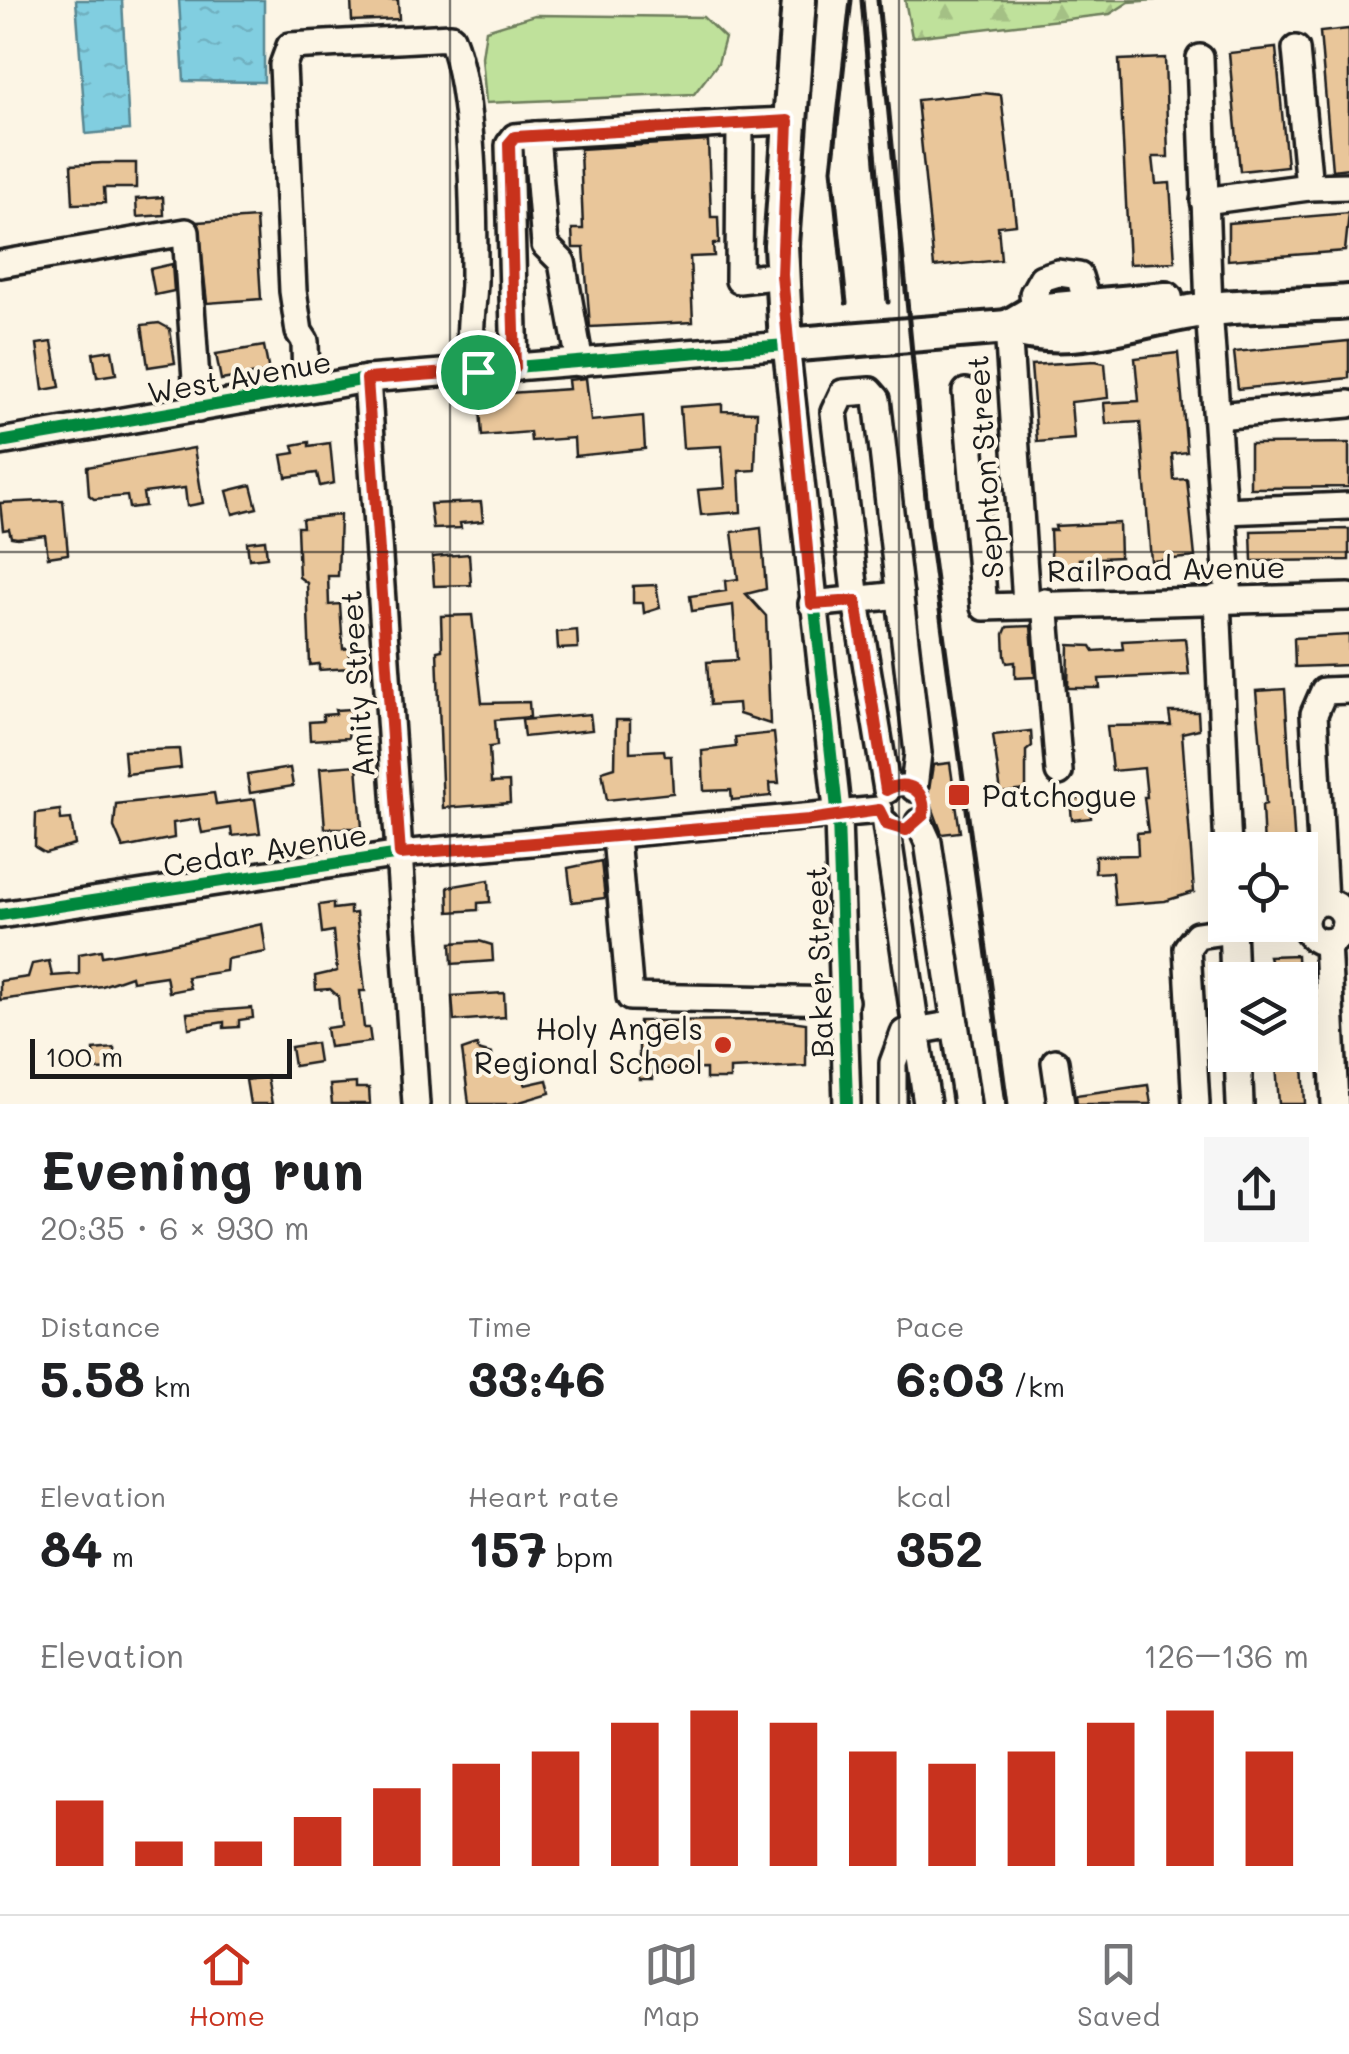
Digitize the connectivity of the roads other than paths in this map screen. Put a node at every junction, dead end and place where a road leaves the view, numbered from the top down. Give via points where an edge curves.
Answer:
1 (799, 0) edge
2 (1296, 49) dead end
3 (1200, 58) dead end
4 (788, 121) junction
5 (740, 124) junction
6 (536, 135) junction
7 (1349, 186) edge
8 (1309, 187) junction
9 (1204, 201) junction
10 (545, 244) junction
11 (512, 246) junction
12 (0, 264) edge
13 (782, 275) junction
14 (1349, 302) edge
15 (1209, 309) junction
16 (1021, 319) junction
17 (786, 346) junction
18 (580, 363) junction
19 (515, 368) junction
20 (478, 372) junction
21 (367, 379) junction
22 (300, 390) junction
23 (966, 392) dead end
24 (1349, 404) edge
25 (198, 409) junction
26 (1216, 416) junction
27 (0, 442) edge
28 (1016, 460) junction
29 (970, 463) junction
30 (1349, 506) edge
31 (1224, 512) junction
32 (900, 594) junction
33 (1349, 596) edge
34 (1223, 598) junction
35 (856, 601) junction
36 (1036, 603) junction
37 (812, 604) junction
38 (1349, 690) edge
39 (1059, 772) dead end
40 (914, 788) junction
41 (884, 808) junction
42 (838, 818) junction
43 (919, 822) junction
44 (1228, 832) edge
45 (616, 837) junction
46 (400, 854) junction
47 (1324, 901) junction
48 (1318, 904) edge
49 (0, 915) edge
50 (1347, 921) edge
51 (1208, 932) edge
52 (1318, 939) edge
53 (1327, 942) junction
54 (845, 1002) junction
55 (955, 1024) junction
56 (916, 1028) junction
57 (1056, 1062) dead end
58 (1239, 1072) edge
59 (416, 1104) edge
60 (847, 1104) edge
61 (893, 1104) edge
62 (926, 1104) edge
63 (967, 1104) edge
64 (1061, 1104) edge
65 (1196, 1104) edge
66 (1240, 1104) edge
67 (1335, 1104) edge

1 - 4 main road
2 - 8 street
3 - 9 street
4 - 5 street
4 - 13 main road
5 - 6 street
5 - 13 street via 738,280
6 - 10 street
6 - 11 street via 509,144
7 - 8 street
8 - 9 street
9 - 15 street
10 - 11 street
10 - 18 street via 562,262
11 - 19 street
12 - 25 street via 186,232
13 - 17 main road
14 - 15 main road, West Avenue
15 - 16 main road, West Avenue via 1172,298
15 - 16 main road, West Avenue via 1038,337
15 - 26 street
16 - 17 main road, West Avenue
16 - 28 street, Sephton Street
17 - 18 street, West Avenue
17 - 37 street, Baker Street
18 - 19 street, West Avenue
19 - 20 street, West Avenue
20 - 21 street, West Avenue
20 - 22 street via 468,348 474,282 464,70 451,37 290,46 283,65 304,341
21 - 22 street, West Avenue
21 - 46 street, Amity Street
22 - 25 street, West Avenue
23 - 29 street
24 - 26 street
25 - 27 street, West Avenue
26 - 31 street
28 - 29 street
28 - 36 street, Sephton Street
29 - 36 street, Railroad Avenue via 984,607
30 - 31 street
31 - 34 street
32 - 35 street
32 - 35 street via 877,400 870,391 843,394 834,412
32 - 40 street via 918,753
33 - 34 street, Railroad Avenue
34 - 36 street, Railroad Avenue
34 - 44 street
35 - 37 street
35 - 41 street
36 - 39 street, Sephton Street
37 - 42 street, Baker Street
38 - 47 street via 1324,691 1314,714
40 - 41 street via 900,784
40 - 43 street via 923,800
41 - 42 street, Cedar Avenue
41 - 43 street via 899,830
41 - 56 street
42 - 45 street, Cedar Avenue
42 - 54 street, Baker Street
43 - 55 street via 928,842
45 - 46 street, Cedar Avenue
45 - 54 street via 630,997
46 - 49 street, Cedar Avenue
46 - 59 street, Amity Street
47 - 48 street
47 - 50 street via 1339,906
50 - 53 street via 1341,935
51 - 65 street via 1196,935 1187,948
52 - 53 street
53 - 67 street
54 - 60 street, Baker Street
55 - 56 street
55 - 63 street
56 - 61 street via 898,1044
56 - 62 street
57 - 64 street
58 - 66 street

